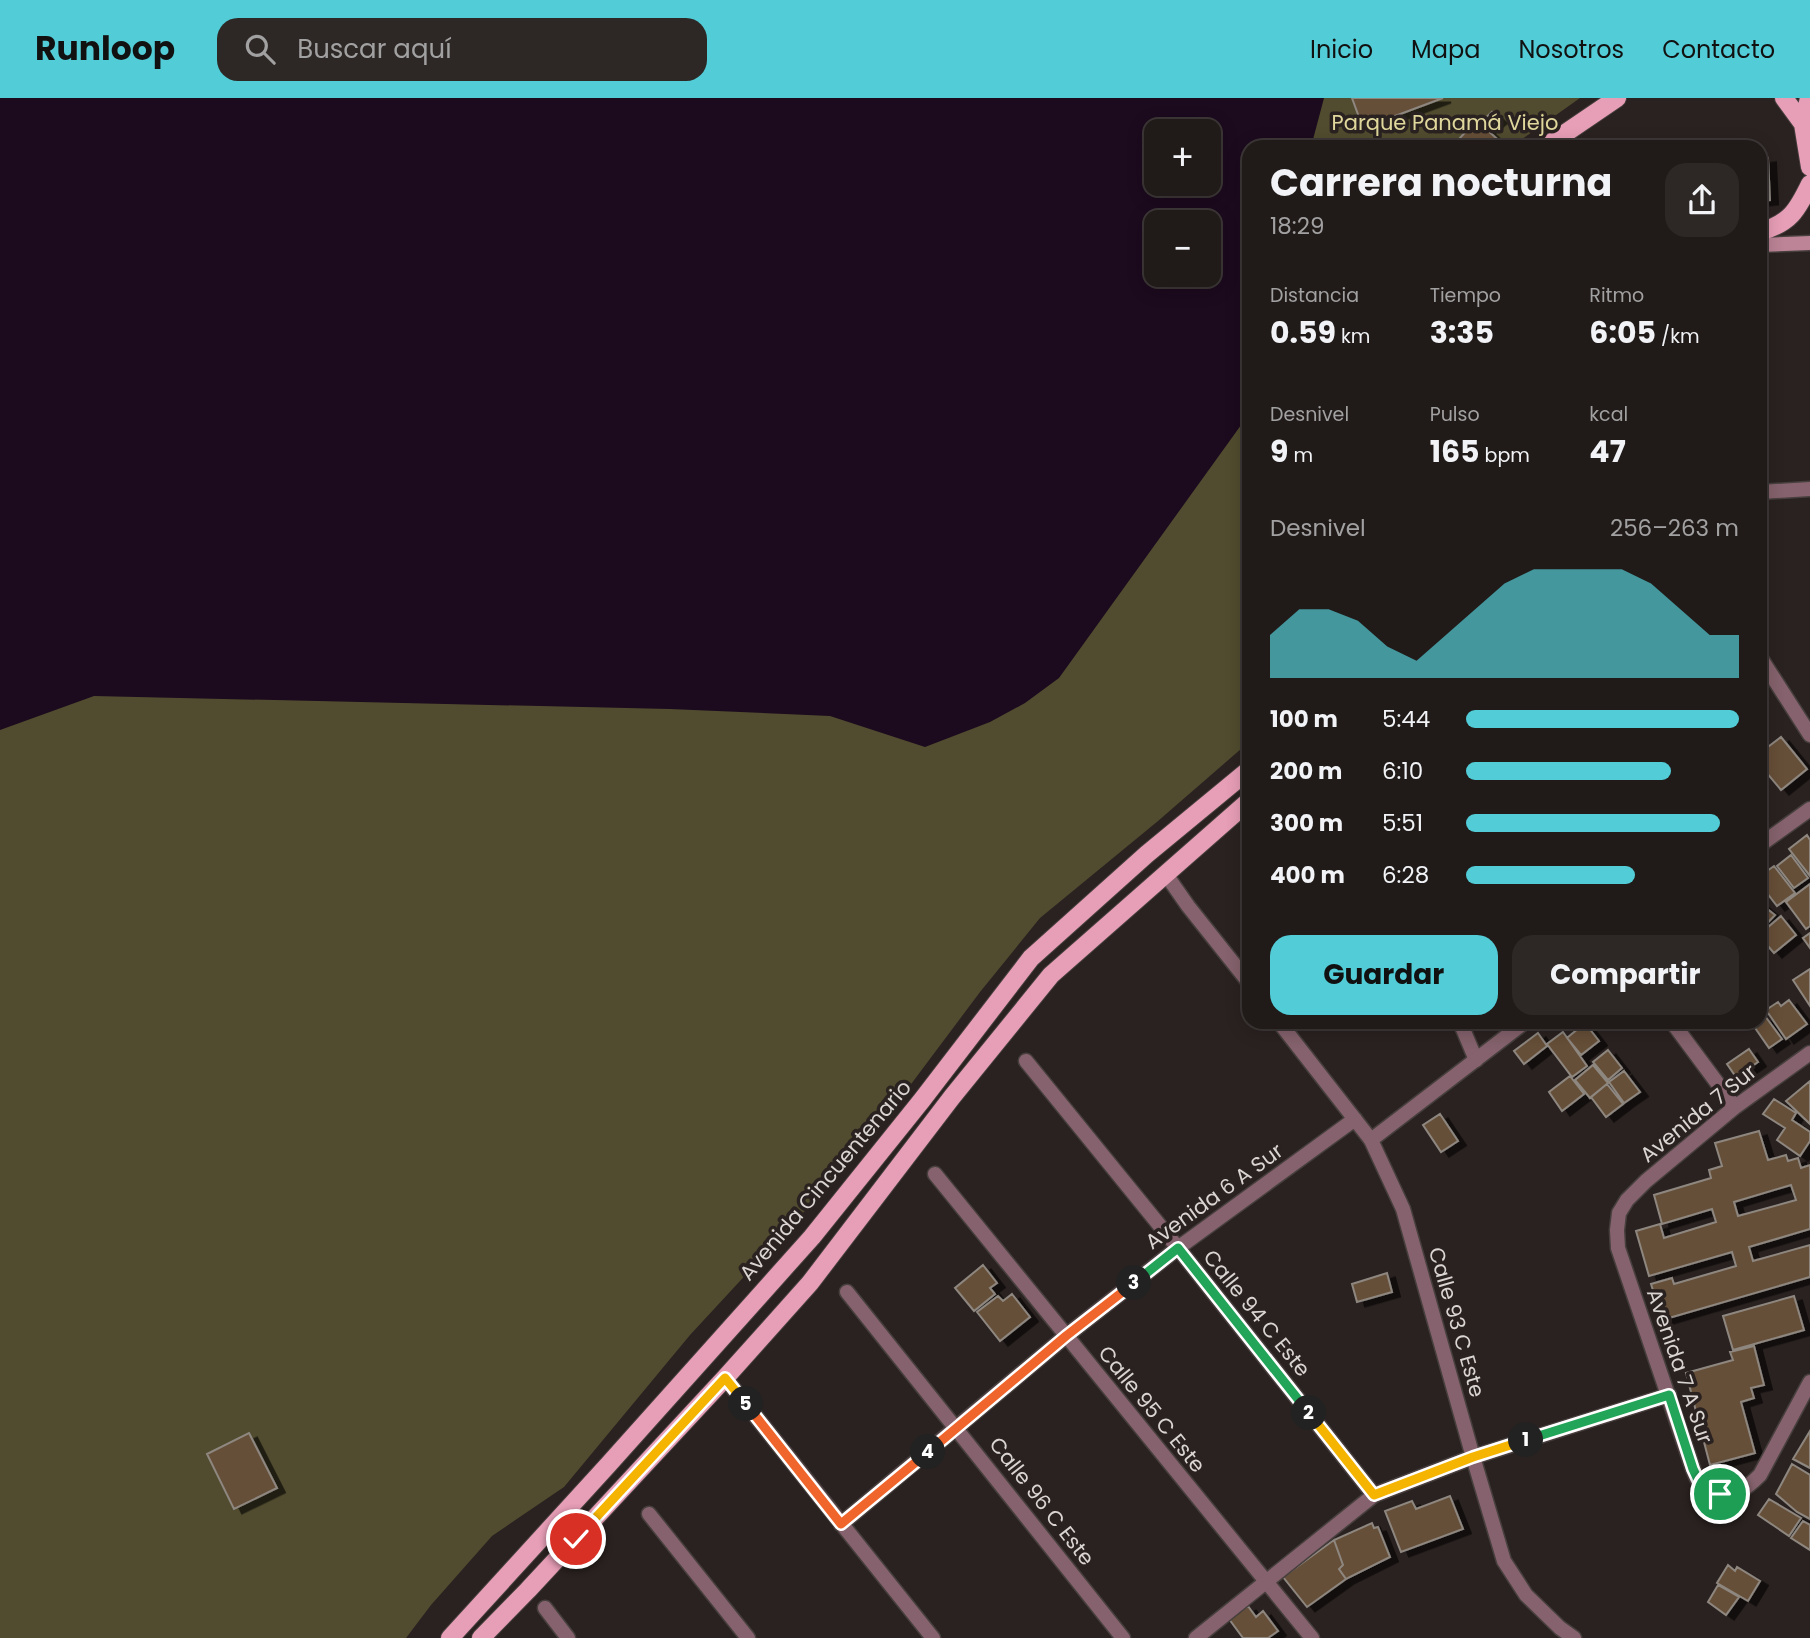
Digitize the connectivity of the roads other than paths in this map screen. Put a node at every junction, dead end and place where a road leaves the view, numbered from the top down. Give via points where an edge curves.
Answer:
1 (1617, 98) edge
2 (1784, 98) edge
3 (1809, 98) edge
4 (1803, 124) junction
5 (1555, 140) edge
6 (1810, 167) edge
7 (1810, 184) edge
8 (1767, 230) edge
9 (1810, 243) edge
10 (1767, 245) edge
11 (1810, 489) edge
12 (1767, 492) edge
13 (1767, 668) edge
14 (1810, 735) edge
15 (1242, 776) edge
16 (1242, 807) edge
17 (1810, 809) edge
18 (1767, 840) edge
19 (1165, 873) junction
20 (1242, 974) edge
21 (1284, 1029) edge
22 (1463, 1029) edge
23 (1516, 1029) edge
24 (1677, 1029) edge
25 (1810, 1053) edge
26 (1476, 1060) junction
27 (1026, 1061) dead end
28 (1735, 1107) junction
29 (1355, 1119) junction
30 (1371, 1140) junction
31 (934, 1174) dead end
32 (1619, 1213) joint
33 (1178, 1248) junction
34 (847, 1292) dead end
35 (1066, 1336) junction
36 (725, 1378) junction
37 (1810, 1382) edge
38 (1669, 1395) junction
39 (957, 1428) junction
40 (1473, 1457) junction
41 (1374, 1495) junction
42 (649, 1514) dead end
43 (841, 1524) junction
44 (1266, 1581) junction
45 (545, 1608) dead end
46 (450, 1638) edge
47 (481, 1638) edge
48 (568, 1638) edge
49 (748, 1638) edge
50 (933, 1638) edge
51 (1123, 1638) edge
52 (1196, 1638) edge
53 (1312, 1638) edge
54 (1574, 1638) edge

1 - 5 main road
2 - 4 main road
3 - 4 main road
4 - 6 main road
7 - 8 main road via 1791,217
9 - 10 main road
11 - 12 street
13 - 14 street
15 - 46 main road, Avenida Cincuentenario via 1031,958 812,1237
16 - 19 main road
17 - 18 street
19 - 20 street
19 - 36 main road via 1051,975 951,1097 810,1283
21 - 29 street, Calle 93 C Este
22 - 26 street
23 - 26 street
24 - 28 street
25 - 28 street, Avenida 7 Sur
26 - 30 street
27 - 33 street, Calle 94 C Este
28 - 32 street, Avenida 7 Sur via 1646,1181
29 - 30 street, Calle 93 C Este
29 - 33 street, Avenida 6 A Sur
30 - 40 street, Calle 93 C Este via 1403,1209
31 - 35 street, Calle 95 C Este
32 - 38 street, Avenida 7 A Sur via 1618,1248
33 - 35 street, Avenida 6 A Sur
33 - 41 street, Calle 94 C Este
34 - 39 street, Calle 96 C Este
35 - 39 street, Avenida 6 A Sur
35 - 44 street, Calle 95 C Este
36 - 43 street
36 - 47 main road
37 - 38 street, Avenida 7 A Sur via 1760,1475 1738,1493 1728,1495 1700,1484
38 - 40 street
39 - 43 street, Avenida 6 A Sur
39 - 51 street, Calle 96 C Este
40 - 41 street
40 - 54 street, Calle 93 C Este via 1504,1560 1527,1595
41 - 44 street
42 - 49 street
43 - 50 street
44 - 52 street
44 - 53 street, Calle 95 C Este
45 - 48 street

